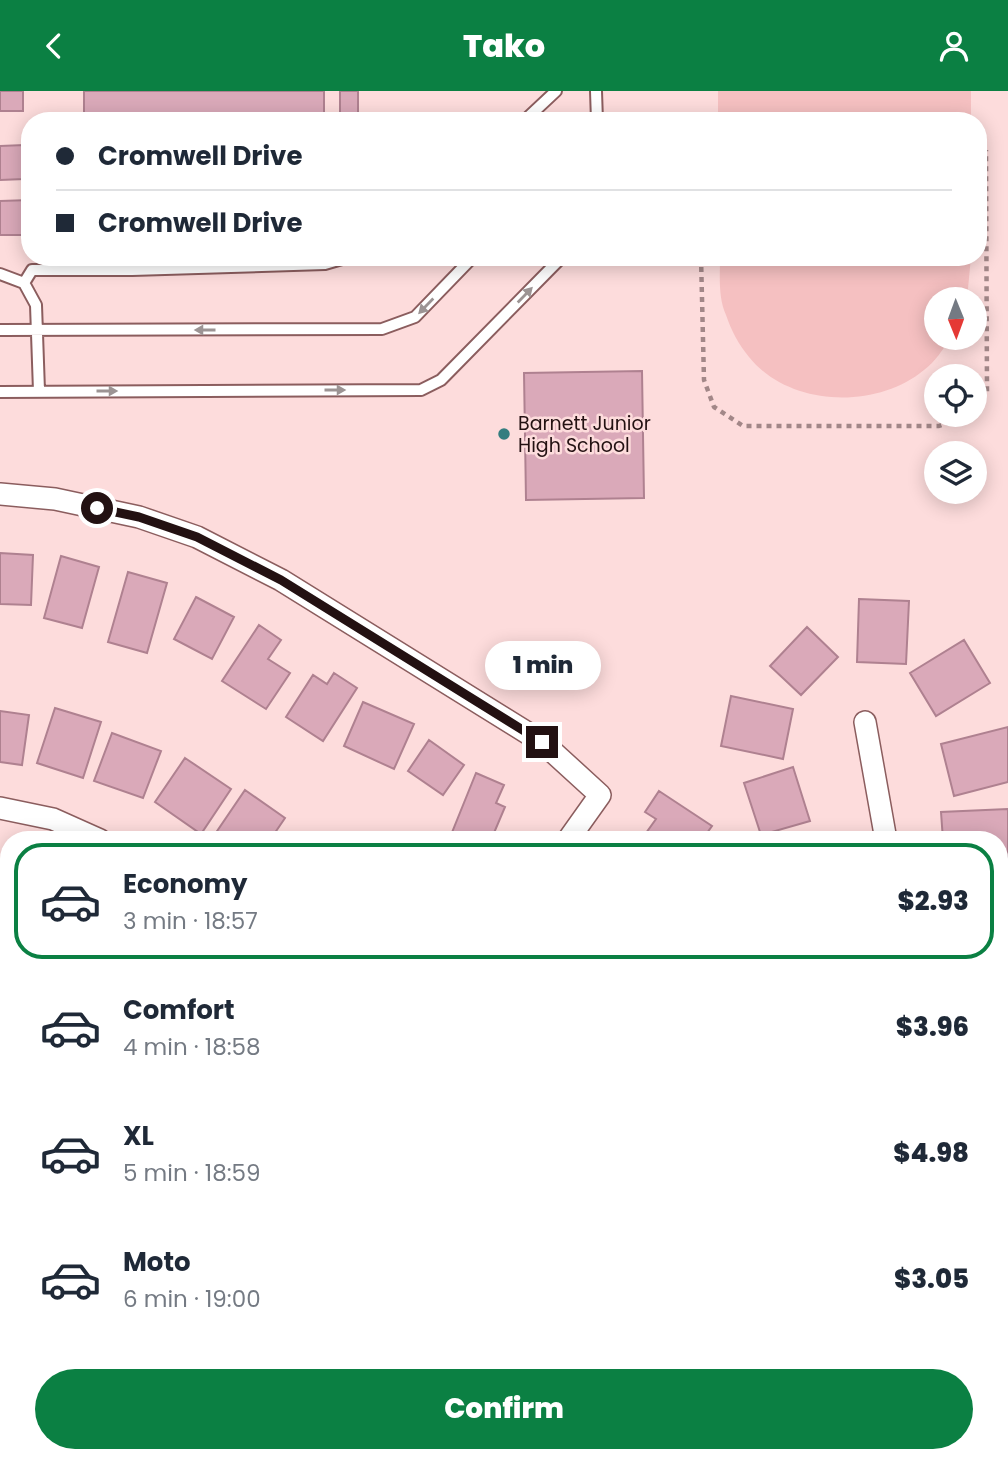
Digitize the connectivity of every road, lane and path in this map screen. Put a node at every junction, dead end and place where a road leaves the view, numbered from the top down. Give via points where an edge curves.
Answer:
1 (556, 91) edge
2 (596, 91) edge
3 (534, 112) edge
4 (597, 112) edge
5 (261, 266) edge
6 (465, 266) edge
7 (553, 266) edge
8 (701, 266) edge
9 (986, 266) edge
10 (0, 274) edge
11 (24, 283) junction
12 (36, 329) junction
13 (0, 330) edge
14 (987, 364) edge
15 (39, 391) junction
16 (0, 392) edge
17 (924, 426) edge
18 (0, 494) edge
19 (865, 722) dead end
20 (0, 808) edge
21 (80, 831) edge
22 (574, 831) edge
23 (884, 831) edge

1 - 3 lane
2 - 4 lane
5 - 11 lane via 32,269
6 -> 12 lane via 415,317 382,329
15 -> 7 lane via 421,390 441,380
8 - 17 path via 704,380 714,407 743,426
9 - 14 path
10 - 11 lane
11 - 12 lane via 36,305
12 - 13 lane
12 - 15 lane
15 - 16 lane
18 - 22 street via 55,499 139,517 197,537 281,580 542,742 600,795
19 - 23 street
20 - 21 street via 53,819

